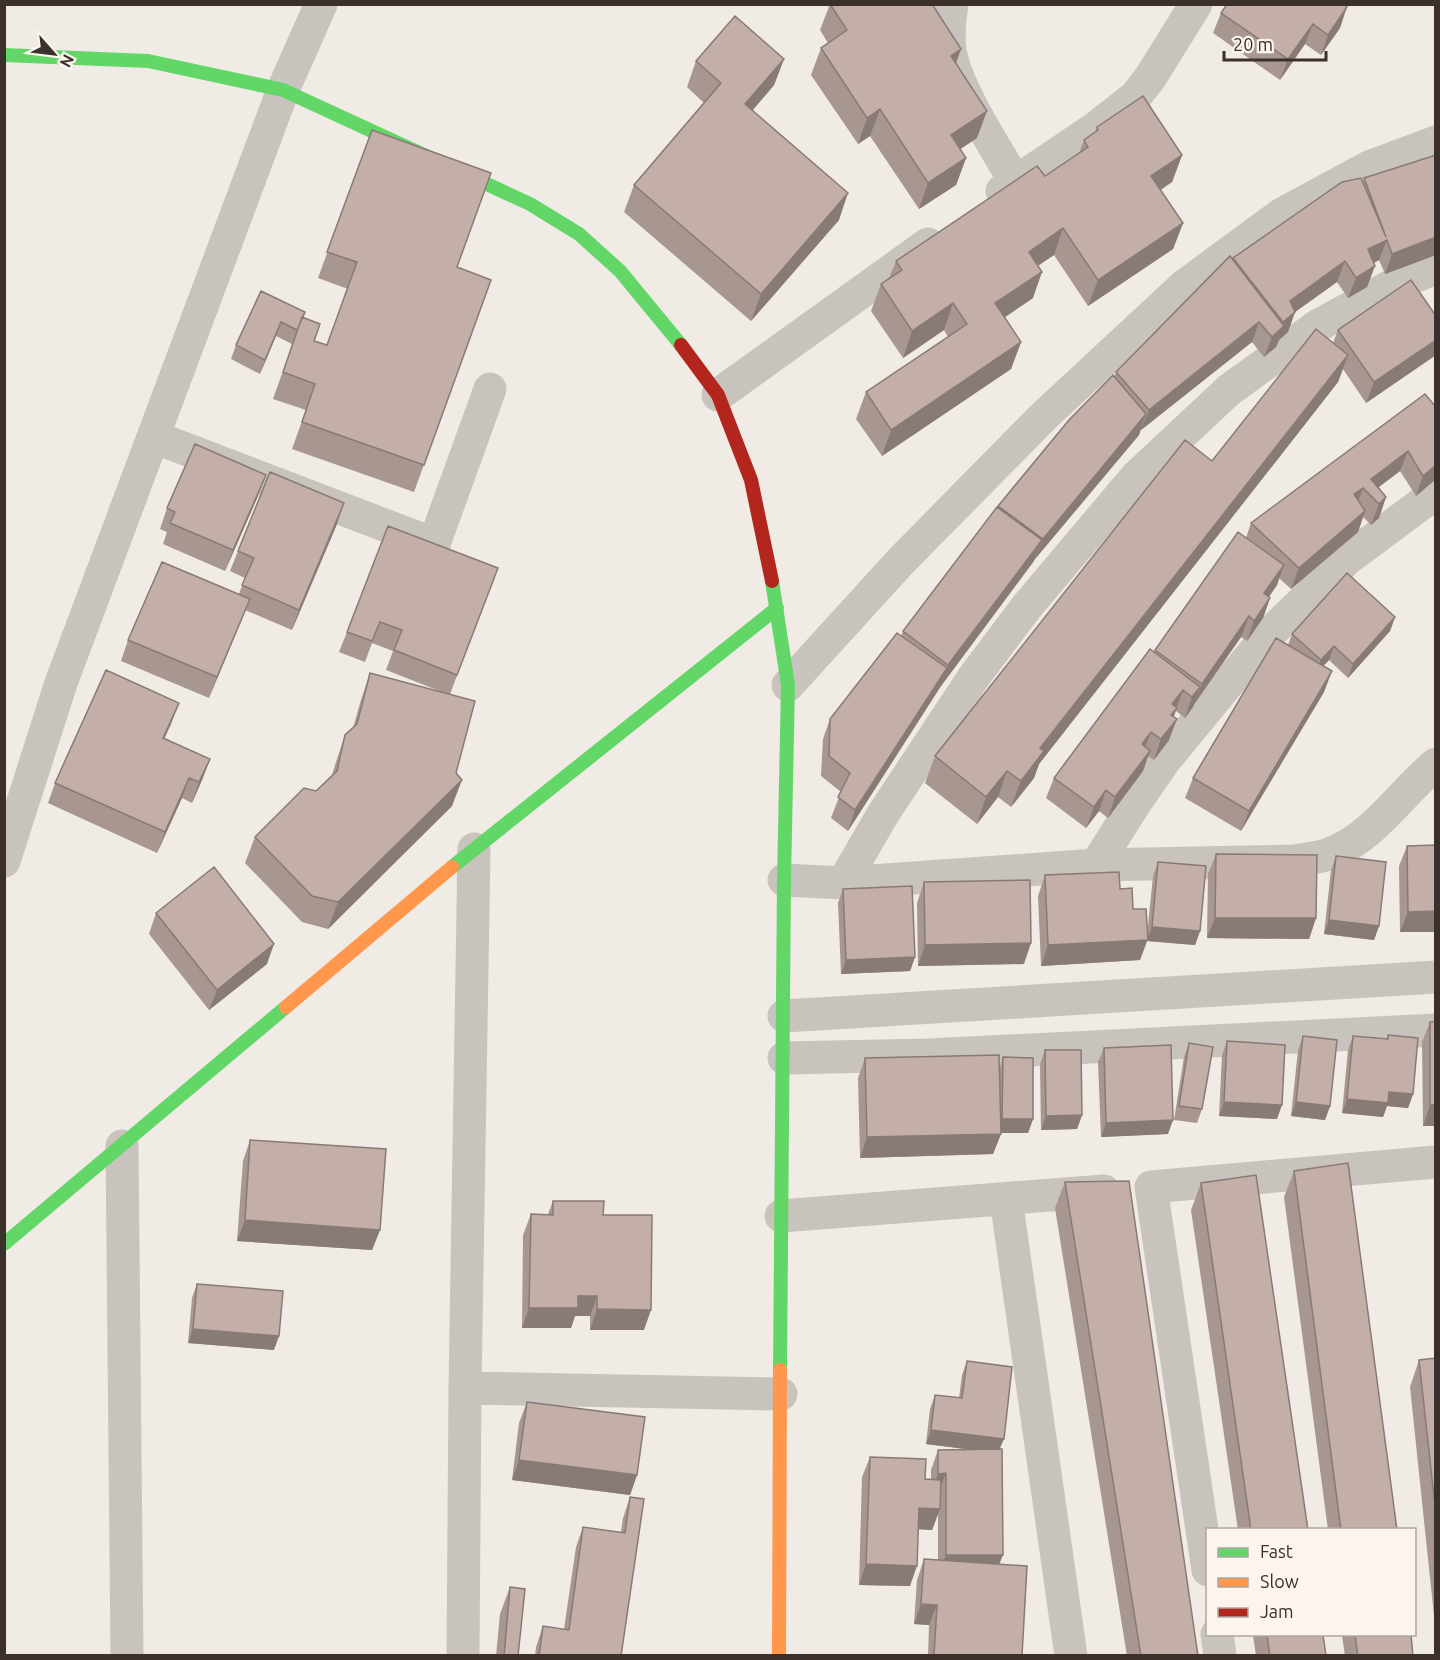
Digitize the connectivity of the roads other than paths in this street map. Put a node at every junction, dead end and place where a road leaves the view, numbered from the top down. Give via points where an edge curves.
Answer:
1 (321, 4) edge
2 (952, 4) edge
3 (1196, 4) edge
4 (6, 59) edge
5 (283, 90) junction
6 (1436, 142) edge
7 (1015, 182) junction
8 (976, 209) edge
9 (948, 230) edge
10 (1436, 268) edge
11 (490, 389) dead end
12 (718, 395) junction
13 (153, 437) junction
14 (1436, 493) edge
15 (777, 608) junction
16 (788, 685) junction
17 (1436, 764) edge
18 (474, 849) junction
19 (4, 861) edge
20 (1096, 865) junction
21 (784, 880) junction
22 (843, 883) junction
23 (1436, 977) edge
24 (784, 1016) junction
25 (1436, 1030) edge
26 (784, 1058) junction
27 (122, 1146) junction
28 (1436, 1162) edge
29 (1151, 1187) junction
30 (1006, 1199) junction
31 (781, 1216) junction
32 (4, 1244) edge
33 (465, 1388) junction
34 (780, 1394) junction
35 (1206, 1557) edge
36 (1217, 1636) edge
37 (127, 1656) edge
38 (463, 1656) edge
39 (779, 1656) edge
40 (1071, 1656) edge
41 (1220, 1656) edge

1 - 5 street
2 - 7 street via 948,26 952,60 964,91
3 - 7 street via 1135,97
4 - 5 street via 148,61
5 - 12 street via 530,204 579,234 620,272
5 - 13 street
6 - 16 street via 1369,167 1282,214 1184,286 1044,416 901,561
7 - 8 street
9 - 12 street
10 - 22 street via 1389,287 1319,325 1229,390 1137,476 1028,605 973,678 883,814
11 - 13 street via 434,544
12 - 15 street via 751,480
13 - 19 street via 61,683
14 - 20 street via 1347,559 1268,635 1165,760
15 - 16 street
15 - 18 street
16 - 21 street
17 - 20 street via 1352,843 1324,855 1293,861
18 - 27 street
18 - 33 street
20 - 22 street
21 - 22 street
21 - 24 street
23 - 24 street
24 - 26 street
25 - 26 street via 928,1055
26 - 31 street
27 - 32 street
27 - 37 street
28 - 29 street
29 - 30 street
29 - 35 street
30 - 31 street
30 - 40 street
31 - 34 street
33 - 34 street
33 - 38 street
34 - 39 street
36 - 41 street

